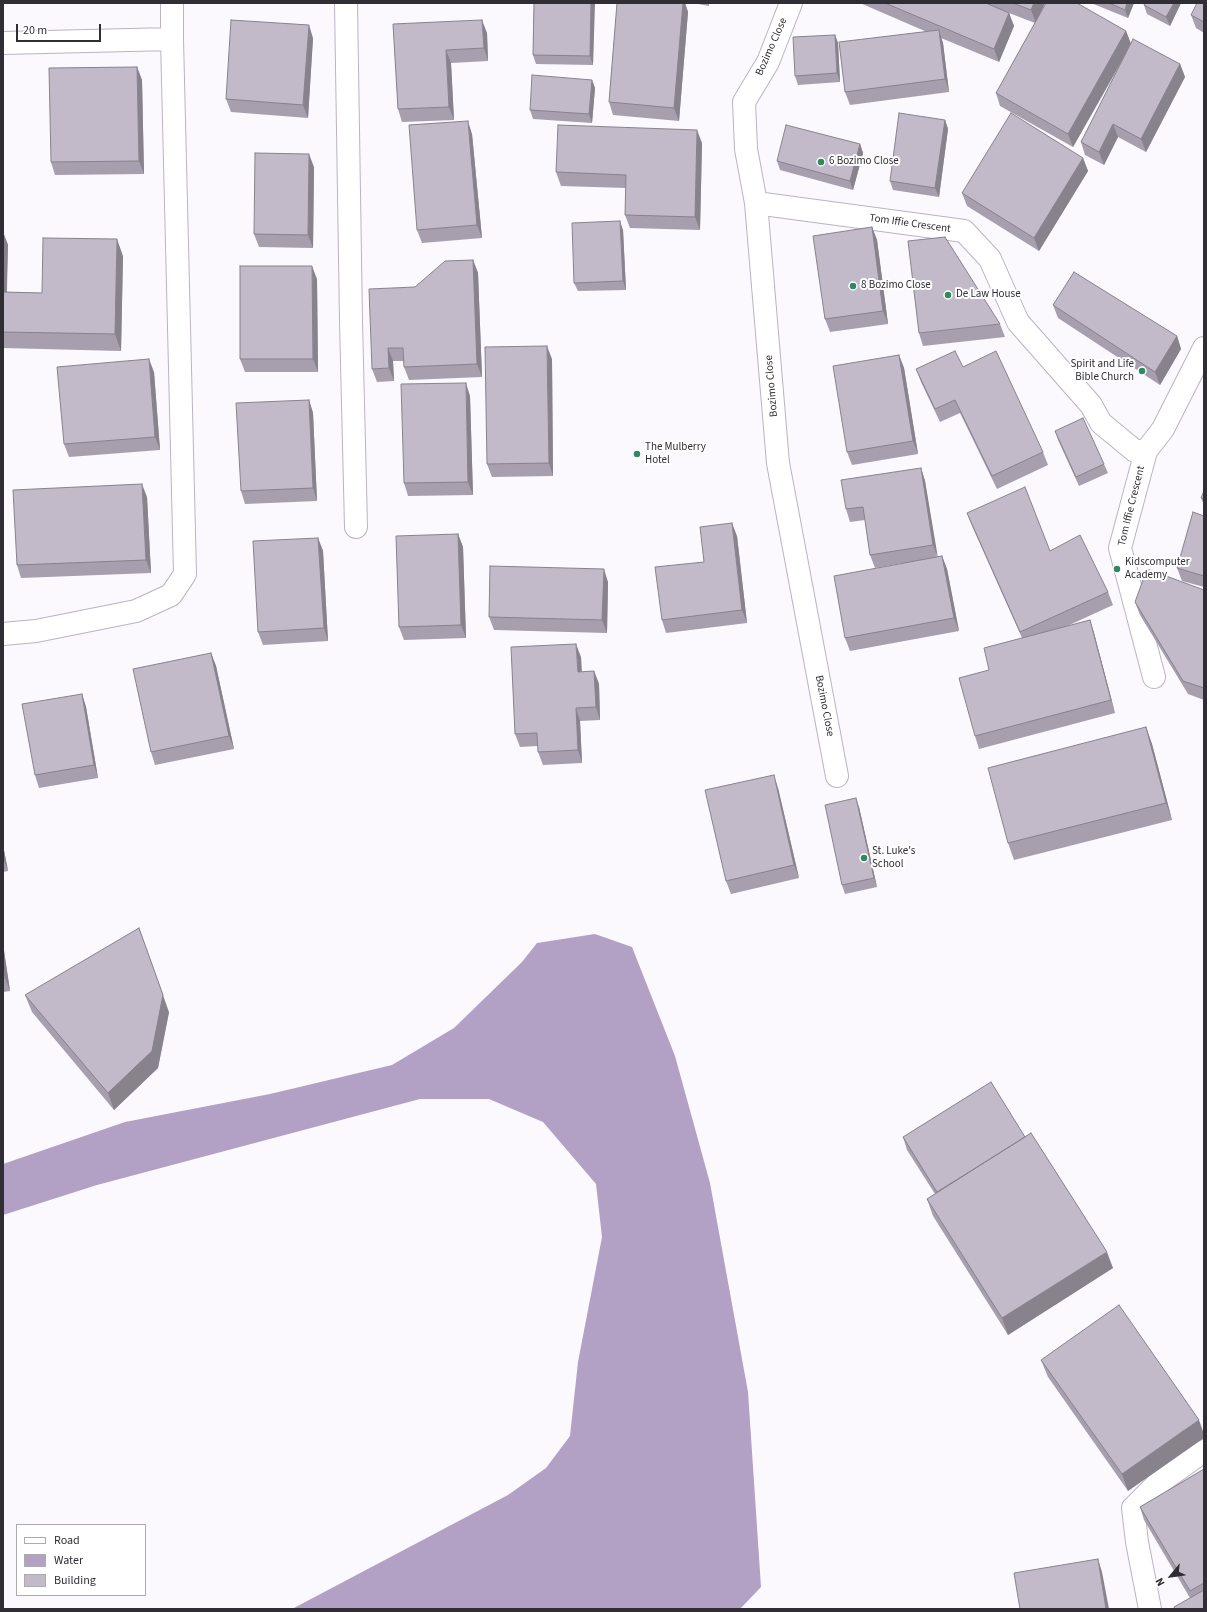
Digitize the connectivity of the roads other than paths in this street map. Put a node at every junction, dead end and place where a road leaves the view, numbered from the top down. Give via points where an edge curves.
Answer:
1 (172, 3) edge
2 (346, 3) edge
3 (791, 3) edge
4 (172, 39) junction
5 (3, 43) edge
6 (756, 203) junction
7 (1204, 348) edge
8 (1146, 451) junction
9 (356, 527) dead end
10 (3, 634) edge
11 (1154, 677) dead end
12 (837, 776) dead end
13 (1204, 1451) edge
14 (1150, 1609) edge

1 - 4 street
2 - 9 street
3 - 6 street, Bozimo Close via 768,62 744,102 746,149
4 - 5 street
4 - 10 street via 184,574 171,595 136,612 36,631
6 - 8 street, Tom Iffie Crescent via 964,231 990,260 1018,322 1091,405 1100,424 1135,451
6 - 12 street, Bozimo Close via 778,463
7 - 8 street, Tom Iffie Crescent via 1163,429
8 - 11 street, Tom Iffie Crescent via 1120,548
13 - 14 street via 1156,1485 1133,1508

